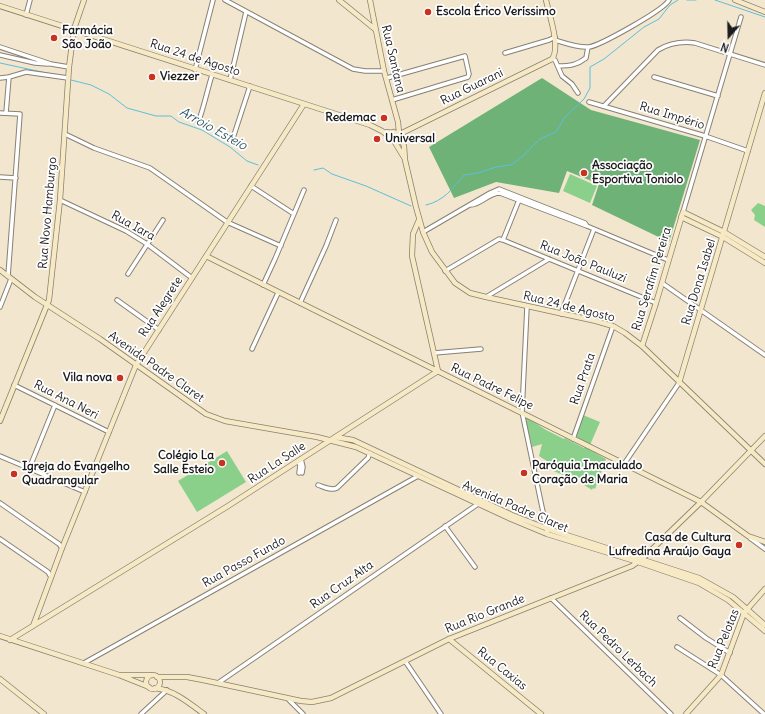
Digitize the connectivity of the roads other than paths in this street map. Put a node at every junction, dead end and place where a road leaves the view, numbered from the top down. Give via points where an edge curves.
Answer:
1 (30, 0) edge
2 (84, 0) edge
3 (213, 0) edge
4 (225, 0) edge
5 (339, 0) edge
6 (370, 0) edge
7 (546, 0) edge
8 (669, 0) edge
9 (735, 0) edge
10 (0, 6) edge
11 (246, 12) junction
12 (765, 12) edge
13 (26, 14) junction
14 (741, 17) dead end
15 (74, 29) junction
16 (377, 31) junction
17 (555, 38) junction
18 (0, 47) edge
19 (588, 47) junction
20 (505, 53) dead end
21 (730, 54) junction
22 (0, 55) edge
23 (552, 59) junction
24 (50, 64) junction
25 (765, 65) edge
26 (558, 66) junction
27 (69, 67) junction
28 (195, 70) junction
29 (384, 71) junction
30 (212, 74) junction
31 (9, 77) junction
32 (654, 77) dead end
33 (0, 78) edge
34 (68, 78) junction
35 (387, 78) junction
36 (230, 80) junction
37 (250, 86) junction
38 (578, 93) dead end
39 (765, 94) edge
40 (718, 96) junction
41 (392, 100) junction
42 (589, 102) dead end
43 (304, 104) junction
44 (604, 106) junction
45 (0, 113) edge
46 (6, 113) junction
47 (198, 123) dead end
48 (382, 131) junction
49 (398, 133) junction
50 (64, 134) junction
51 (705, 136) junction
52 (233, 138) dead end
53 (393, 140) junction
54 (748, 151) junction
55 (405, 160) junction
56 (0, 177) edge
57 (16, 178) junction
58 (252, 186) junction
59 (304, 190) dead end
60 (60, 200) junction
61 (519, 200) junction
62 (294, 214) junction
63 (682, 215) junction
64 (162, 220) dead end
65 (336, 220) dead end
66 (419, 220) junction
67 (227, 222) junction
68 (594, 229) junction
69 (423, 232) junction
70 (723, 234) junction
71 (413, 239) junction
72 (503, 240) junction
73 (147, 244) junction
74 (281, 246) junction
75 (753, 253) junction
76 (206, 256) junction
77 (765, 257) edge
78 (549, 260) junction
79 (668, 260) junction
80 (765, 263) edge
81 (0, 270) edge
82 (578, 270) junction
83 (445, 271) junction
84 (128, 274) dead end
85 (10, 278) junction
86 (192, 278) junction
87 (662, 283) junction
88 (263, 285) junction
89 (278, 293) junction
90 (486, 297) junction
91 (117, 300) dead end
92 (300, 303) junction
93 (656, 303) junction
94 (47, 304) junction
95 (0, 307) edge
96 (527, 307) junction
97 (701, 310) junction
98 (561, 314) junction
99 (613, 326) junction
100 (158, 330) junction
101 (642, 346) junction
102 (252, 349) dead end
103 (481, 349) dead end
104 (434, 353) junction
105 (765, 355) edge
106 (136, 365) junction
107 (438, 372) junction
108 (679, 383) junction
109 (14, 385) junction
110 (55, 405) junction
111 (522, 412) junction
112 (0, 421) edge
113 (109, 432) junction
114 (765, 436) edge
115 (317, 437) junction
116 (335, 437) junction
117 (573, 438) junction
118 (329, 440) junction
119 (750, 451) junction
120 (370, 453) junction
121 (0, 456) edge
122 (299, 460) junction
123 (624, 464) junction
124 (765, 464) edge
125 (29, 469) junction
126 (300, 473) dead end
127 (417, 474) junction
128 (430, 479) junction
129 (318, 485) dead end
130 (85, 492) junction
131 (701, 502) junction
132 (0, 503) edge
133 (478, 504) junction
134 (445, 526) junction
135 (548, 528) junction
136 (547, 534) junction
137 (748, 536) junction
138 (0, 539) edge
139 (765, 542) edge
140 (62, 548) junction
141 (765, 549) edge
142 (640, 560) junction
143 (476, 567) dead end
144 (51, 577) junction
145 (765, 589) edge
146 (551, 598) junction
147 (746, 611) junction
148 (680, 618) dead end
149 (765, 625) edge
150 (33, 626) junction
151 (765, 631) edge
152 (0, 636) edge
153 (449, 639) junction
154 (10, 640) junction
155 (677, 647) dead end
156 (730, 653) junction
157 (404, 661) junction
158 (84, 664) junction
159 (721, 675) junction
160 (151, 676) junction
161 (132, 677) junction
162 (0, 679) edge
163 (159, 680) junction
164 (218, 683) junction
165 (149, 687) junction
166 (155, 688) junction
167 (166, 690) junction
168 (289, 700) junction
169 (44, 714) edge
170 (141, 714) edge
171 (204, 714) edge
172 (303, 714) edge
173 (441, 714) edge
174 (541, 714) edge
175 (671, 714) edge
176 (686, 714) edge
177 (764, 714) edge

1 - 13 street
2 - 15 street, Rua Novo Hamburgo
3 - 28 street
4 - 11 street
5 - 16 street
6 - 16 street, Rua Santana
7 - 17 street
8 - 19 street via 658,10 605,41
9 - 12 street
10 - 13 street, Rua 24 de Agosto
11 - 29 street via 353,68
11 - 36 street
13 - 15 street, Rua 24 de Agosto
14 - 21 street
15 - 27 street, Rua Novo Hamburgo
15 - 28 street, Rua 24 de Agosto
16 - 29 street, Rua Santana
17 - 19 street via 571,45
17 - 20 street
17 - 23 street via 555,53
18 - 24 street
19 - 26 street via 586,58 578,64
21 - 25 street
21 - 40 street
21 - 44 street via 695,43 667,45 658,50
22 - 24 street
23 - 26 street
23 - 49 street, Rua Guarani
24 - 27 street
26 - 38 street via 562,76
27 - 34 street, Rua Novo Hamburgo
28 - 30 street, Rua 24 de Agosto
29 - 35 street, Rua Santana
30 - 36 street, Rua 24 de Agosto
30 - 47 street
31 - 33 street
31 - 34 street via 26,72
31 - 46 street
32 - 40 street
34 - 50 street, Rua Novo Hamburgo
35 - 41 street, Rua Santana
35 - 41 street via 465,56 468,77
36 - 37 street, Rua 24 de Agosto
37 - 43 street, Rua 24 de Agosto
37 - 52 street
39 - 54 street, Rua Dona Isabel
40 - 51 street
41 - 49 street, Rua Santana
42 - 44 street, Rua Império
43 - 48 street, Rua 24 de Agosto
43 - 58 street, Rua Alegrete
44 - 51 street, Rua Império
45 - 46 street
46 - 57 street via 20,114
48 - 49 street, Rua 24 de Agosto
48 - 53 street, Rua 24 de Agosto
49 - 53 street via 392,134
49 - 53 street, Rua Guarani via 398,141
49 - 55 street, Rua 24 de Agosto via 404,146
50 - 60 street, Rua Novo Hamburgo
50 - 67 street via 150,168
51 - 54 street, Rua Império
51 - 63 street
53 - 55 street, Rua 24 de Agosto
54 - 70 street, Rua Dona Isabel
55 - 66 street, Rua 24 de Agosto
56 - 57 street
57 - 85 street
58 - 62 street
58 - 67 street, Rua Alegrete
59 - 62 street
60 - 73 street, Rua Iara via 126,231
60 - 94 street, Rua Novo Hamburgo
61 - 68 street
61 - 69 street via 499,191 490,193
61 - 72 street
62 - 74 street
63 - 70 street
63 - 79 street, Rua Serafim Pereira
64 - 73 street
65 - 92 street
66 - 69 street, Rua 24 de Agosto
66 - 71 street
67 - 74 street
67 - 76 street, Rua Alegrete
68 - 79 street
68 - 82 street
69 - 71 street
69 - 83 street, Rua 24 de Agosto
70 - 75 street
70 - 97 street, Rua Dona Isabel
71 - 104 street via 412,256
72 - 78 street, Rua João Pauluzi
72 - 83 street via 499,239
73 - 84 street
73 - 86 street, Rua Iara
74 - 88 street
75 - 77 street
75 - 80 street
76 - 86 street, Rua Alegrete
76 - 88 street, Rua Padre Felipe
78 - 82 street, Rua João Pauluzi
78 - 90 street
79 - 87 street, Rua Serafim Pereira
81 - 85 street, Avenida Padre Claret
82 - 93 street, Rua João Pauluzi
82 - 98 street
83 - 90 street, Rua 24 de Agosto via 462,288
85 - 94 street, Avenida Padre Claret
85 - 95 street
86 - 100 street, Rua Alegrete
87 - 93 street, Rua Serafim Pereira
87 - 97 street
88 - 89 street, Rua Padre Felipe
89 - 92 street, Rua Padre Felipe
89 - 102 street
90 - 96 street, Rua 24 de Agosto
91 - 100 street
92 - 107 street, Rua Padre Felipe
93 - 101 street, Rua Serafim Pereira
94 - 106 street, Avenida Padre Claret
94 - 109 street, Rua Novo Hamburgo
96 - 98 street, Rua 24 de Agosto
96 - 111 street
97 - 105 street
97 - 108 street, Rua Dona Isabel
98 - 99 street, Rua 24 de Agosto
99 - 101 street, Rua 24 de Agosto
99 - 117 street, Rua Prata
100 - 106 street, Rua Alegrete
101 - 108 street, Rua 24 de Agosto
103 - 104 street
104 - 107 street
106 - 113 street, Rua Alegrete
106 - 115 street, Avenida Padre Claret via 198,409 217,419
107 - 111 street, Rua Padre Felipe
107 - 116 street, Rua La Salle
108 - 119 street, Rua 24 de Agosto
108 - 123 street, Rua Dona Isabel
109 - 110 street, Rua Ana Neri
109 - 112 street, Rua Novo Hamburgo
110 - 113 street, Rua Ana Neri
110 - 125 street
111 - 117 street, Rua Padre Felipe
111 - 135 street
113 - 130 street, Rua Alegrete
114 - 119 street, Rua Rio Grande
115 - 116 street, Avenida Padre Claret
115 - 118 street, Avenida Padre Claret
116 - 118 street, Rua La Salle
116 - 127 street, Avenida Padre Claret via 353,440
117 - 123 street, Rua Padre Felipe
118 - 120 street, Avenida Padre Claret via 349,444
118 - 122 street, Rua La Salle
119 - 124 street, Rua 24 de Agosto
119 - 131 street, Rua Rio Grande
120 - 127 street, Avenida Padre Claret
120 - 129 street via 368,458 334,490
121 - 125 street
122 - 126 street via 303,467
122 - 150 street, Rua La Salle
123 - 131 street, Rua Padre Felipe
125 - 130 street
127 - 128 street, Avenida Padre Claret
127 - 158 street, Rua Passo Fundo
128 - 133 street, Avenida Padre Claret
128 - 135 street, Avenida Padre Claret
130 - 140 street, Rua Alegrete
131 - 137 street, Rua Padre Felipe
131 - 142 street, Rua Rio Grande
132 - 140 street
133 - 134 street, Rua Cruz Alta
133 - 136 street, Avenida Padre Claret
134 - 143 street
134 - 164 street, Rua Cruz Alta
135 - 136 street
135 - 142 street, Avenida Padre Claret
136 - 142 street, Avenida Padre Claret
137 - 139 street, Rua Padre Felipe
137 - 141 street
138 - 144 street via 48,572
140 - 144 street, Rua Alegrete
142 - 146 street, Rua Rio Grande via 614,574
142 - 147 street, Avenida Padre Claret via 699,583
144 - 150 street, Rua Alegrete
145 - 147 street, Rua Pelotas
146 - 153 street, Rua Rio Grande
146 - 175 street, Rua Pedro Lerbach
147 - 149 street, Avenida Padre Claret
147 - 151 street, Avenida Padre Claret
147 - 156 street, Rua Pelotas
148 - 156 street
150 - 154 street, Rua La Salle
152 - 154 street
153 - 157 street, Rua Rio Grande
153 - 174 street, Rua Caxias
154 - 158 street
155 - 159 street
156 - 159 street, Rua Pelotas
157 - 168 street, Rua Rio Grande via 322,701
157 - 173 street
158 - 161 street
159 - 176 street, Rua Pelotas
159 - 177 street
160 - 161 street
160 - 163 street
160 - 165 street via 146,682
161 - 165 street
162 - 169 street
163 - 164 street, Rua Rio Grande via 167,676 187,677
163 - 166 street
163 - 167 street
164 - 168 street, Rua Rio Grande
165 - 166 street
166 - 167 street
167 - 170 street
167 - 171 street
168 - 172 street

